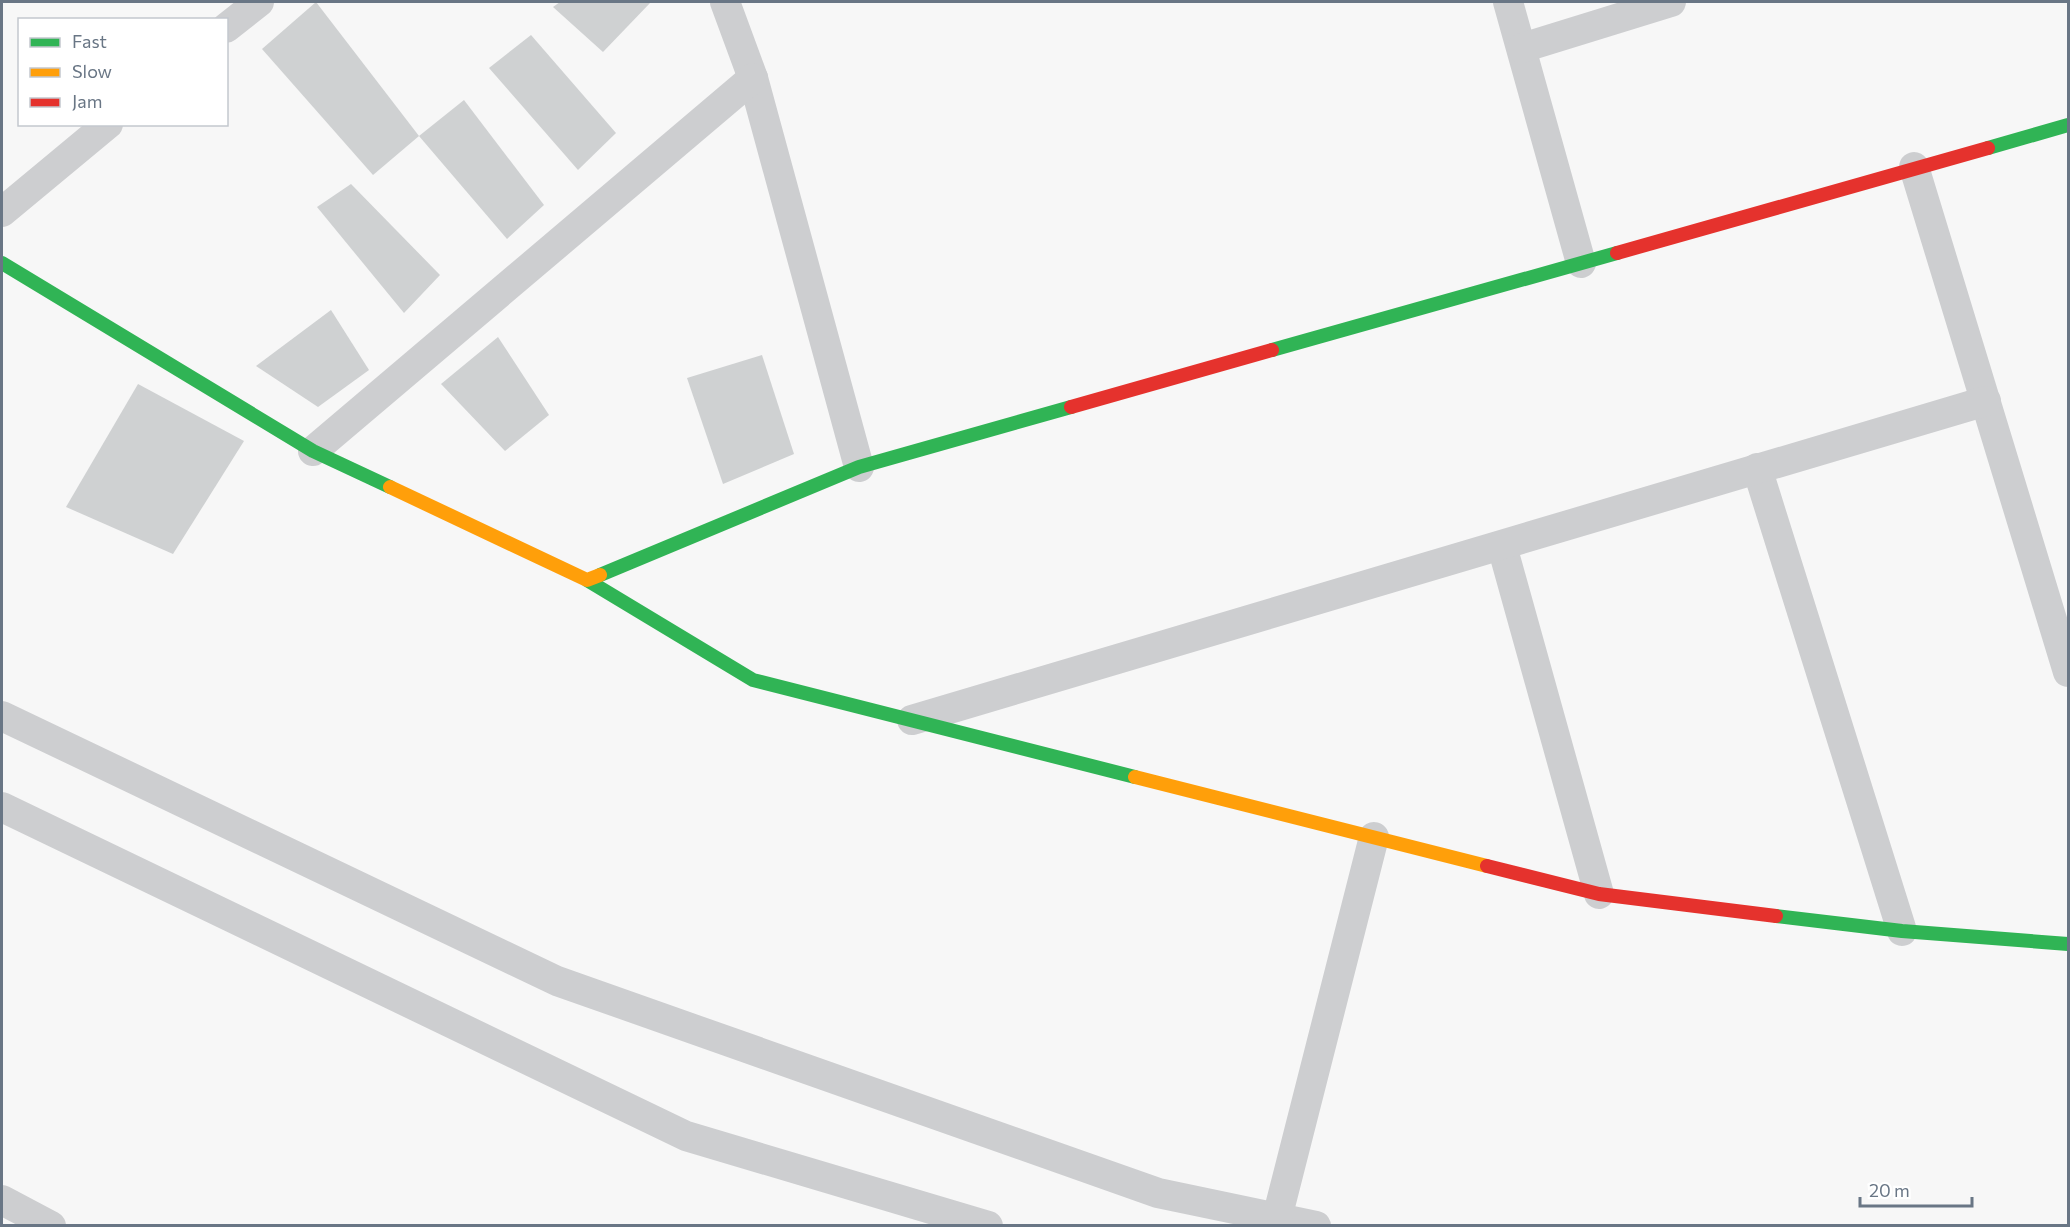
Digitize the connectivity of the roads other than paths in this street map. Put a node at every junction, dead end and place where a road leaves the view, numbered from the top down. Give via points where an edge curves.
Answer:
1 (259, 2) edge
2 (725, 2) edge
3 (1508, 2) edge
4 (1671, 2) edge
5 (228, 26) edge
6 (1522, 48) junction
7 (753, 78) junction
8 (2068, 125) edge
9 (106, 126) edge
10 (1914, 168) junction
11 (2, 212) edge
12 (2, 263) edge
13 (1581, 263) junction
14 (1986, 401) junction
15 (313, 451) junction
16 (859, 466) junction
17 (1757, 468) junction
18 (1502, 546) junction
19 (587, 580) junction
20 (2068, 672) edge
21 (2, 716) edge
22 (912, 720) junction
23 (2, 807) edge
24 (1374, 837) junction
25 (1599, 894) junction
26 (1902, 931) junction
27 (2068, 944) edge
28 (2, 1200) edge
29 (1277, 1218) junction
30 (51, 1226) edge
31 (988, 1226) edge
32 (1316, 1226) edge

1 - 5 street
2 - 7 street
3 - 6 street
4 - 6 street
6 - 13 street
7 - 15 street
7 - 16 street
8 - 10 street
9 - 11 street
10 - 13 street
10 - 14 street
12 - 15 street
13 - 16 street
14 - 17 street
14 - 20 street
15 - 19 street
16 - 19 street
17 - 18 street
17 - 26 street
18 - 22 street
18 - 25 street
19 - 22 street via 753,680
21 - 29 street via 557,981 1158,1193
22 - 24 street
23 - 31 street via 686,1136
24 - 25 street
24 - 29 street
25 - 26 street
26 - 27 street
28 - 30 street
29 - 32 street

